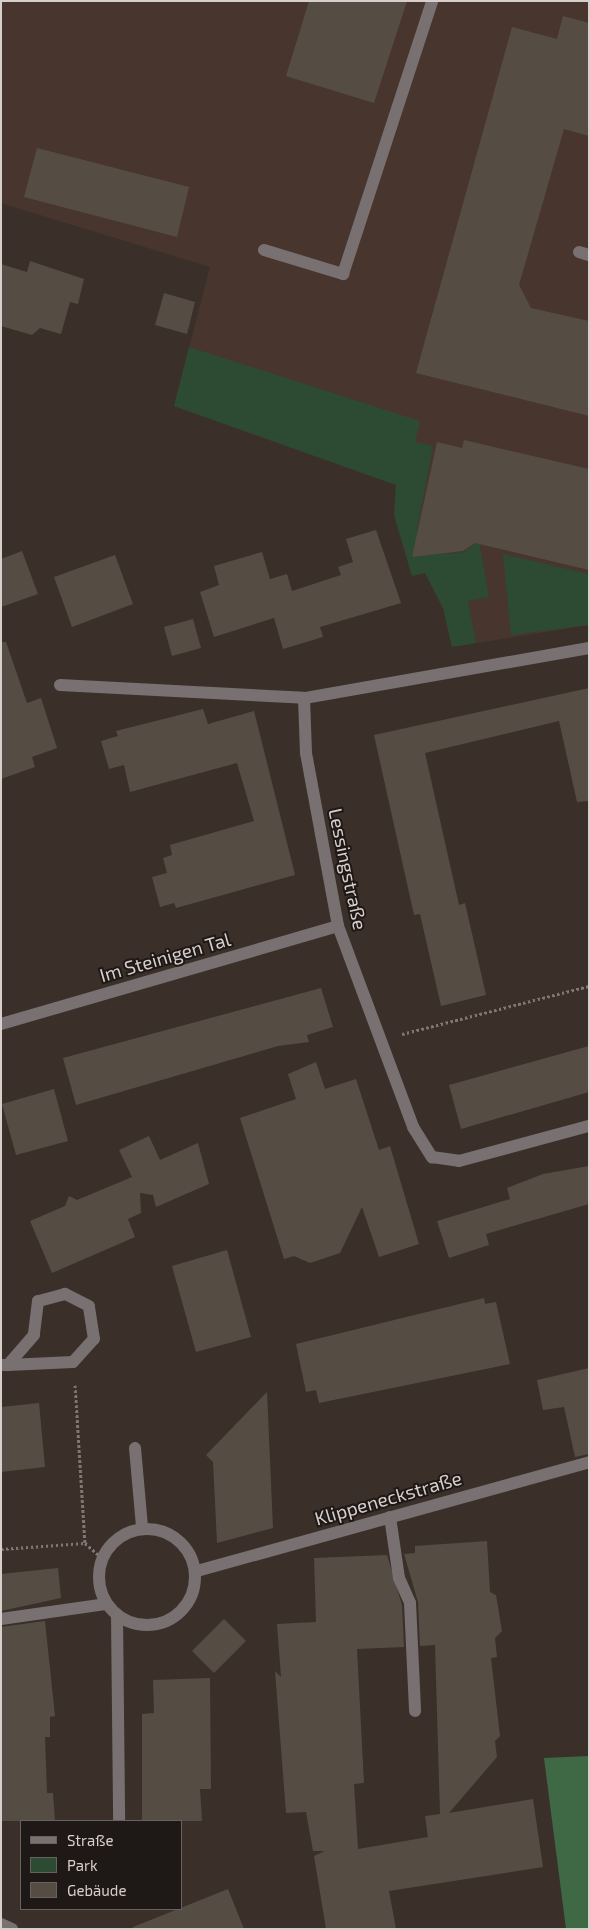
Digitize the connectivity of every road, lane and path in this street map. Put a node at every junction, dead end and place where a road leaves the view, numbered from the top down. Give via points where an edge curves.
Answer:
1 (432, 1) edge
2 (264, 250) dead end
3 (589, 648) edge
4 (60, 685) dead end
5 (304, 698) junction
6 (338, 926) junction
7 (589, 986) edge
8 (1, 1024) edge
9 (380, 1039) junction
10 (589, 1126) edge
11 (73, 1362) junction
12 (5, 1365) edge
13 (135, 1448) dead end
14 (589, 1462) edge
15 (390, 1517) junction
16 (142, 1527) junction
17 (85, 1543) junction
18 (1, 1549) edge
19 (100, 1557) junction
20 (197, 1571) junction
21 (107, 1604) junction
22 (117, 1616) junction
23 (1, 1619) edge
24 (416, 1711) dead end
25 (119, 1820) edge
26 (1, 1924) edge
27 (12, 1929) edge

1 - 2 street via 343,274
3 - 5 street
4 - 5 street
5 - 6 street, Lessingstraße via 306,753
6 - 8 street, Im Steinigen Tal
6 - 9 street, Lessingstraße
7 - 9 path
9 - 10 street, Lessingstraße via 413,1127 432,1156 458,1162
11 - 12 street
11 - 12 street via 94,1339 89,1306 65,1294 38,1301 34,1335
11 - 17 path
13 - 16 street
14 - 15 street, Klippeneckstraße
15 - 20 street, Klippeneckstraße
15 - 24 street via 399,1578 410,1603
16 - 19 street
16 - 20 street via 178,1537
17 - 18 path
17 - 19 path
19 - 21 street via 98,1583
20 - 22 street via 187,1608 154,1627
21 - 22 street
21 - 23 street
22 - 25 street
26 - 27 street

